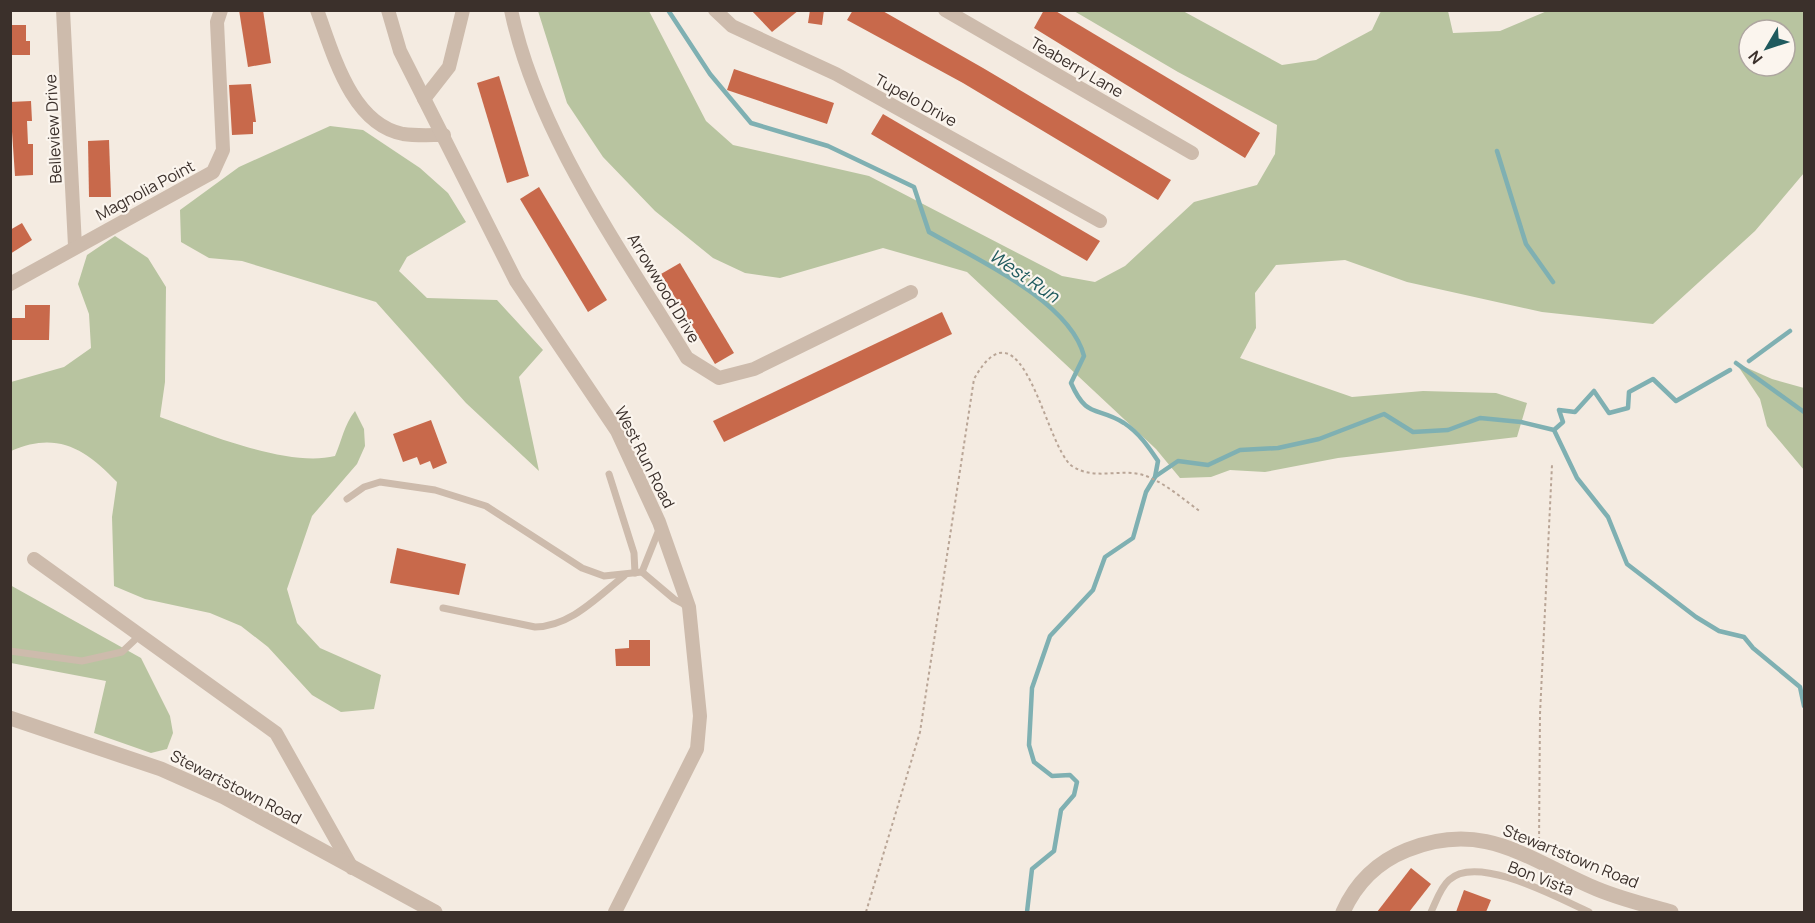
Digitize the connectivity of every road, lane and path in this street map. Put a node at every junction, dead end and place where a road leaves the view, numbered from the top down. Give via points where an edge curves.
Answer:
1 (63, 10) edge
2 (221, 10) edge
3 (317, 10) edge
4 (387, 10) edge
5 (464, 10) edge
6 (511, 10) edge
7 (715, 10) edge
8 (945, 10) edge
9 (423, 99) junction
10 (444, 135) junction
11 (1192, 153) dead end
12 (1100, 221) dead end
13 (75, 246) junction
14 (10, 284) edge
15 (911, 292) dead end
16 (1552, 465) dead end
17 (609, 474) dead end
18 (347, 499) dead end
19 (1201, 512) dead end
20 (661, 526) junction
21 (34, 559) dead end
22 (639, 573) junction
23 (626, 575) junction
24 (690, 607) junction
25 (442, 608) dead end
26 (140, 635) junction
27 (10, 651) edge
28 (10, 718) edge
29 (1539, 855) dead end
30 (352, 868) junction
31 (435, 912) edge
32 (615, 912) edge
33 (866, 912) edge
34 (1343, 912) edge
35 (1431, 912) edge
36 (1589, 912) edge
37 (1671, 912) edge

1 - 13 street, Belleview Drive
2 - 13 street, Magnolia Point via 217,22 223,150 213,172
3 - 10 street via 343,78 366,115 401,134
4 - 9 street, West Run Road via 400,51
5 - 9 street via 448,67
6 - 15 street, Arrowwood Drive via 560,147 687,358 719,378 754,369
7 - 12 street, Tupelo Drive via 732,26 836,74
8 - 11 street, Teaberry Lane
9 - 10 street, West Run Road
10 - 20 street, West Run Road via 516,281 617,431
13 - 14 street, Magnolia Point
16 - 29 path via 1540,714
17 - 22 lane
18 - 23 lane via 380,482 435,490 486,506 582,568 604,576
19 - 33 path via 1144,476 1100,475 1070,465 1056,445 1027,370 1014,356 1000,353 985,360 974,379 920,732
20 - 22 lane
20 - 24 street, West Run Road
21 - 26 street
22 - 23 lane
22 - 24 lane
23 - 25 lane via 566,621 549,627
24 - 32 street, West Run Road via 700,716 697,749
26 - 27 lane via 122,652 82,661
26 - 30 street via 276,733
28 - 30 street, Stewartstown Road via 161,769 224,797
30 - 31 street, Stewartstown Road
34 - 37 street, Stewartstown Road via 1362,881 1393,856 1437,839 1460,838 1504,847 1597,889
35 - 36 lane, Bon Vista via 1449,879 1460,873 1476,872 1527,884

